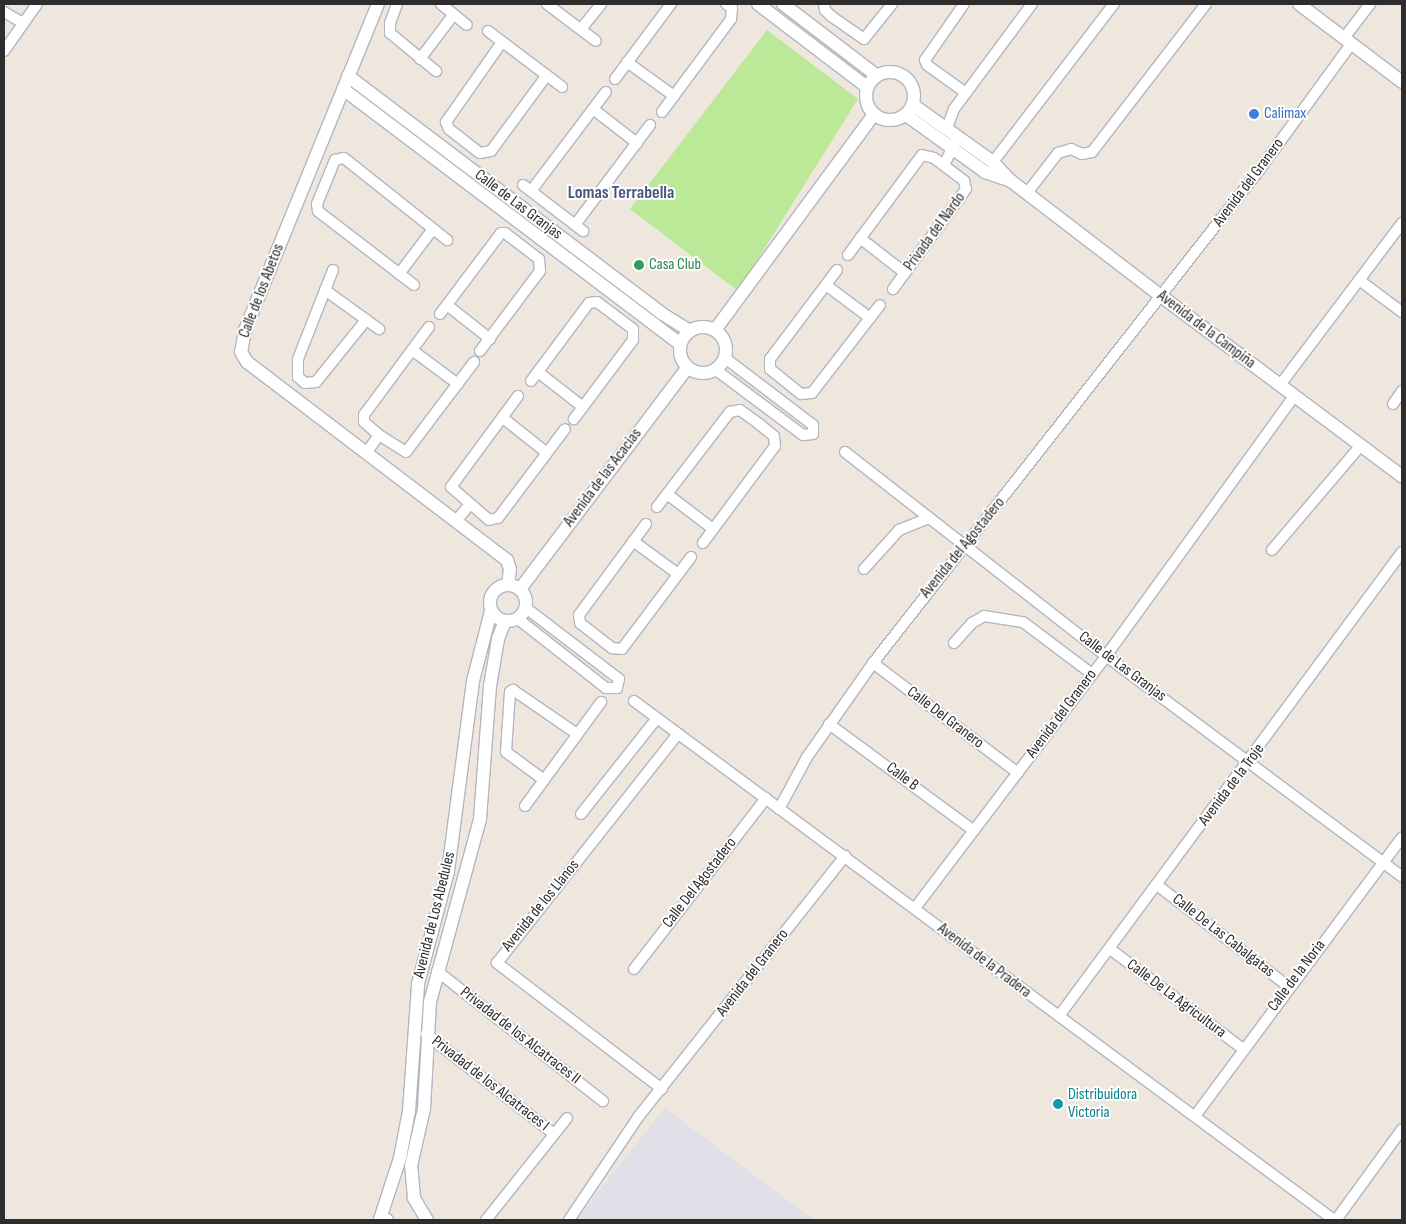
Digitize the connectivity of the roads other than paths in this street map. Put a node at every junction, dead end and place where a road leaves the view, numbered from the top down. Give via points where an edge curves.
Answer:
1 (37, 4) edge
2 (378, 4) edge
3 (441, 4) edge
4 (547, 4) edge
5 (601, 4) edge
6 (672, 4) edge
7 (726, 4) edge
8 (758, 4) edge
9 (782, 4) edge
10 (824, 4) edge
11 (892, 4) edge
12 (964, 4) edge
13 (1032, 4) edge
14 (1114, 4) edge
15 (1206, 4) edge
16 (1299, 4) edge
17 (1370, 4) edge
18 (393, 5) edge
19 (4, 12) edge
20 (454, 14) junction
21 (773, 16) junction
22 (23, 23) junction
23 (841, 24) junction
24 (467, 25) dead end
25 (581, 29) junction
26 (488, 31) dead end
27 (830, 40) junction
28 (596, 41) dead end
29 (1348, 41) junction
30 (502, 42) junction
31 (4, 51) edge
32 (420, 59) junction
33 (627, 62) junction
34 (436, 70) dead end
35 (546, 75) junction
36 (876, 75) junction
37 (348, 76) junction
38 (615, 79) dead end
39 (1402, 82) edge
40 (562, 87) dead end
41 (867, 87) junction
42 (343, 89) junction
43 (606, 92) dead end
44 (966, 93) junction
45 (674, 96) junction
46 (593, 109) junction
47 (909, 110) junction
48 (662, 112) dead end
49 (874, 114) junction
50 (650, 125) dead end
51 (942, 125) junction
52 (464, 140) junction
53 (637, 143) junction
54 (947, 153) junction
55 (452, 155) junction
56 (975, 157) junction
57 (993, 162) junction
58 (309, 173) junction
59 (326, 181) junction
60 (1011, 181) junction
61 (1027, 193) junction
62 (554, 209) junction
63 (1402, 222) edge
64 (539, 228) junction
65 (432, 229) junction
66 (860, 238) junction
67 (447, 240) dead end
68 (524, 247) junction
69 (848, 255) dead end
70 (333, 270) dead end
71 (837, 270) dead end
72 (905, 273) junction
73 (399, 274) junction
74 (1359, 280) junction
75 (414, 285) dead end
76 (826, 285) junction
77 (893, 289) dead end
78 (325, 290) junction
79 (1161, 296) junction
80 (626, 302) junction
81 (447, 305) junction
82 (880, 305) dead end
83 (1402, 312) edge
84 (440, 314) dead end
85 (615, 316) junction
86 (870, 318) junction
87 (366, 320) junction
88 (430, 327) dead end
89 (379, 329) dead end
90 (690, 330) junction
91 (715, 330) junction
92 (490, 339) junction
93 (680, 344) junction
94 (412, 350) junction
95 (480, 351) dead end
96 (725, 358) junction
97 (474, 362) dead end
98 (687, 368) junction
99 (716, 370) junction
100 (538, 372) junction
101 (298, 377) junction
102 (531, 381) dead end
103 (458, 384) junction
104 (788, 384) junction
105 (1280, 385) junction
106 (1402, 391) edge
107 (287, 393) junction
108 (518, 396) dead end
109 (1294, 396) junction
110 (778, 398) junction
111 (1393, 404) dead end
112 (583, 407) junction
113 (770, 409) junction
114 (503, 418) junction
115 (574, 418) dead end
116 (759, 424) junction
117 (565, 429) dead end
118 (380, 435) junction
119 (1361, 445) junction
120 (367, 452) junction
121 (845, 452) dead end
122 (547, 453) junction
123 (1402, 476) edge
124 (667, 494) junction
125 (469, 505) junction
126 (657, 507) dead end
127 (929, 518) junction
128 (456, 520) junction
129 (646, 524) dead end
130 (713, 529) junction
131 (633, 541) junction
132 (703, 543) dead end
133 (965, 548) junction
134 (1272, 550) dead end
135 (1402, 552) edge
136 (691, 557) dead end
137 (864, 569) dead end
138 (678, 574) junction
139 (514, 587) junction
140 (491, 611) junction
141 (522, 613) junction
142 (505, 621) junction
143 (596, 637) junction
144 (954, 643) dead end
145 (585, 653) junction
146 (1106, 656) junction
147 (873, 663) junction
148 (1092, 674) junction
149 (634, 701) dead end
150 (600, 702) dead end
151 (657, 718) junction
152 (488, 720) junction
153 (506, 722) junction
154 (830, 724) junction
155 (577, 734) junction
156 (678, 734) junction
157 (1249, 762) junction
158 (1018, 773) junction
159 (544, 780) junction
160 (766, 798) junction
161 (525, 806) dead end
162 (779, 809) junction
163 (458, 810) junction
164 (481, 813) junction
165 (581, 814) dead end
166 (456, 824) junction
167 (478, 829) junction
168 (974, 831) junction
169 (1402, 837) edge
170 (845, 856) junction
171 (1382, 863) junction
172 (1402, 878) edge
173 (1157, 885) junction
174 (915, 908) junction
175 (1110, 949) junction
176 (634, 968) dead end
177 (437, 971) junction
178 (1289, 987) junction
179 (1059, 1016) junction
180 (426, 1034) junction
181 (1243, 1049) junction
182 (413, 1077) junction
183 (426, 1077) junction
184 (662, 1089) junction
185 (603, 1101) dead end
186 (1195, 1116) junction
187 (568, 1118) dead end
188 (1402, 1129) edge
189 (554, 1134) junction
190 (382, 1220) edge
191 (427, 1220) edge
192 (486, 1220) edge
193 (569, 1220) edge
194 (1335, 1220) edge

1 - 22 street
2 - 37 street, Calle de los Abetos
3 - 20 street
4 - 25 street
5 - 25 street
6 - 33 street
7 - 45 street via 732,8 731,19
8 - 21 street
9 - 21 street
9 - 27 street
10 - 23 street via 824,10
11 - 23 street via 864,39
12 - 44 street via 925,60 927,65
13 - 44 street
14 - 57 street
15 - 61 street via 1092,152 1082,154 1071,149 1058,153
16 - 29 street
17 - 29 street, Avenida del Granero
18 - 32 street via 390,33
19 - 22 street
20 - 24 street
20 - 32 street
21 - 41 street
22 - 31 street
23 - 27 street
25 - 28 street
26 - 30 street
27 - 36 street
29 - 39 street
29 - 79 street, Avenida del Granero via 1260,169
30 - 35 street
30 - 52 street via 448,114 446,122 449,129
32 - 34 street
33 - 38 street
33 - 45 street
35 - 40 street
35 - 52 street via 492,150 480,153
36 - 41 street
36 - 47 street via 894,71 905,76 915,92
37 - 42 street, Calle de los Abetos
37 - 55 street, Calle de Las Granjas
41 - 49 street via 866,102
42 - 58 street, Calle de los Abetos
42 - 64 street, Calle de Las Granjas
43 - 46 street
44 - 51 street
45 - 48 street
46 - 53 street
46 - 62 street via 527,188
47 - 49 street via 890,120
47 - 51 street, Avenida de la Campiña
47 - 54 street, Avenida de la Campiña
49 - 91 street
50 - 53 street
51 - 54 street, Avenida de la Campiña
52 - 55 street
53 - 62 street via 579,228
54 - 56 street, Avenida de la Campiña
54 - 66 street via 922,155
54 - 72 street, Privada del Nardo via 966,189
55 - 64 street, Calle de Las Granjas
56 - 57 street, Avenida de la Campiña
56 - 60 street, Avenida de la Campiña via 996,177
57 - 60 street, Avenida de la Campiña
58 - 59 street
58 - 107 street, Calle de los Abetos via 240,347 247,362
59 - 65 street via 334,160 344,158
59 - 73 street via 318,211
60 - 61 street, Avenida de la Campiña
61 - 79 street, Avenida de la Campiña
62 - 64 street
63 - 74 street
64 - 68 street
64 - 80 street, Calle de Las Granjas
64 - 90 street, Calle de Las Granjas
65 - 67 street
65 - 73 street
66 - 69 street
66 - 72 street, Privada del Nardo
68 - 81 street via 505,233 496,236
68 - 92 street via 539,259 540,271
70 - 78 street
71 - 76 street
72 - 77 street, Privada del Nardo
73 - 75 street
74 - 83 street
74 - 105 street
76 - 86 street
76 - 104 street via 770,359 770,369
78 - 87 street
78 - 101 street via 298,359
79 - 105 street, Avenida de la Campiña
79 - 133 street, Avenida del Agostadero
80 - 85 street
80 - 93 street, Calle de Las Granjas
81 - 84 street
81 - 92 street
82 - 86 street
85 - 100 street via 597,302 589,303
85 - 112 street via 633,329 633,340
86 - 104 street via 812,393 801,394
87 - 89 street
87 - 101 street via 316,382 305,383
88 - 94 street
90 - 91 street via 702,327
90 - 93 street
91 - 96 street via 725,342
92 - 95 street
93 - 98 street via 681,360
94 - 103 street
94 - 118 street via 364,415 364,422
96 - 99 street
96 - 110 street
97 - 103 street
98 - 99 street via 701,374
98 - 139 street, Avenida de las Acacias
99 - 113 street
100 - 102 street
100 - 112 street
101 - 107 street
103 - 118 street via 406,452
104 - 110 street
105 - 109 street, Avenida de la Campiña
106 - 111 street
107 - 120 street, Calle de los Abetos
108 - 114 street
109 - 119 street, Avenida de la Campiña
109 - 146 street, Avenida del Granero
110 - 113 street via 813,425 813,434 803,435
112 - 115 street
113 - 116 street
114 - 122 street
114 - 125 street via 452,485 453,492
116 - 124 street via 740,410 730,412
116 - 130 street via 774,436 775,446
117 - 122 street
118 - 120 street
119 - 123 street, Avenida de la Campiña
119 - 134 street
120 - 128 street, Calle de los Abetos
121 - 127 street, Calle de Las Granjas
122 - 125 street via 496,520 489,520
124 - 126 street
124 - 130 street
125 - 128 street
127 - 133 street, Calle de Las Granjas
127 - 137 street via 899,530
128 - 139 street, Calle de los Abetos via 509,562
129 - 131 street
130 - 132 street
131 - 138 street
131 - 143 street via 579,615 580,623
133 - 146 street, Calle de Las Granjas
133 - 147 street, Avenida del Agostadero
135 - 157 street, Avenida de la Troje
136 - 138 street
138 - 143 street via 622,649 615,651
139 - 140 street via 494,591
139 - 141 street via 526,598
140 - 142 street
140 - 163 street, Avenida de Los Abedules via 473,681
141 - 142 street
141 - 145 street
141 - 145 street via 606,688 617,688 619,678
142 - 152 street, Avenida de Los Abedules via 497,647
143 - 145 street
144 - 148 street via 972,622 984,616 1023,622
146 - 148 street, Avenida del Granero
146 - 157 street, Calle de Las Granjas
147 - 154 street, Avenida del Agostadero
147 - 158 street, Calle Del Granero
148 - 158 street, Avenida del Granero
149 - 151 street, Avenida de la Pradera
150 - 155 street
151 - 156 street, Avenida de la Pradera
151 - 165 street
152 - 153 street
152 - 164 street, Avenida de Los Abedules
153 - 155 street via 508,695 513,690
153 - 159 street via 507,755
154 - 162 street, Avenida del Agostadero
154 - 168 street, Calle B
155 - 159 street
156 - 160 street, Avenida de la Pradera
156 - 184 street, Avenida de los Llanos via 498,963
157 - 171 street, Calle de Las Granjas
157 - 173 street, Avenida de la Troje
158 - 168 street, Avenida del Granero
159 - 161 street
160 - 162 street, Avenida de la Pradera
160 - 176 street, Calle Del Agostadero
162 - 170 street, Avenida de la Pradera
163 - 164 street
163 - 166 street, Avenida de Los Abedules
164 - 167 street, Avenida de Los Abedules
166 - 167 street
166 - 182 street, Avenida de Los Abedules via 446,879 416,992
167 - 177 street, Avenida de Los Abedules
168 - 174 street, Avenida del Granero
169 - 171 street, Calle de la Noria
170 - 174 street, Avenida de la Pradera
170 - 184 street, Avenida del Granero
171 - 172 street, Calle de Las Granjas
171 - 178 street, Calle de la Noria
173 - 175 street, Avenida de la Troje
173 - 178 street, Calle De Las Cabalgatas
174 - 179 street, Avenida de la Pradera
175 - 179 street, Avenida de la Troje
175 - 181 street, Calle De La Agricultura
177 - 180 street, Avenida de Los Abedules
177 - 185 street, Privadad de los Alcatraces II
178 - 181 street, Calle de la Noria
179 - 186 street, Avenida de la Pradera
180 - 183 street, Avenida de Los Abedules
180 - 189 street, Privadad de los Alcatraces I
181 - 186 street, Calle de la Noria
182 - 183 street
182 - 190 street, Avenida de Los Abedules via 400,1158
183 - 191 street, Avenida de Los Abedules via 411,1183 414,1198
184 - 193 street, Avenida del Granero via 617,1145 586,1200
186 - 194 street, Avenida de la Pradera
187 - 189 street
188 - 194 street
189 - 192 street

